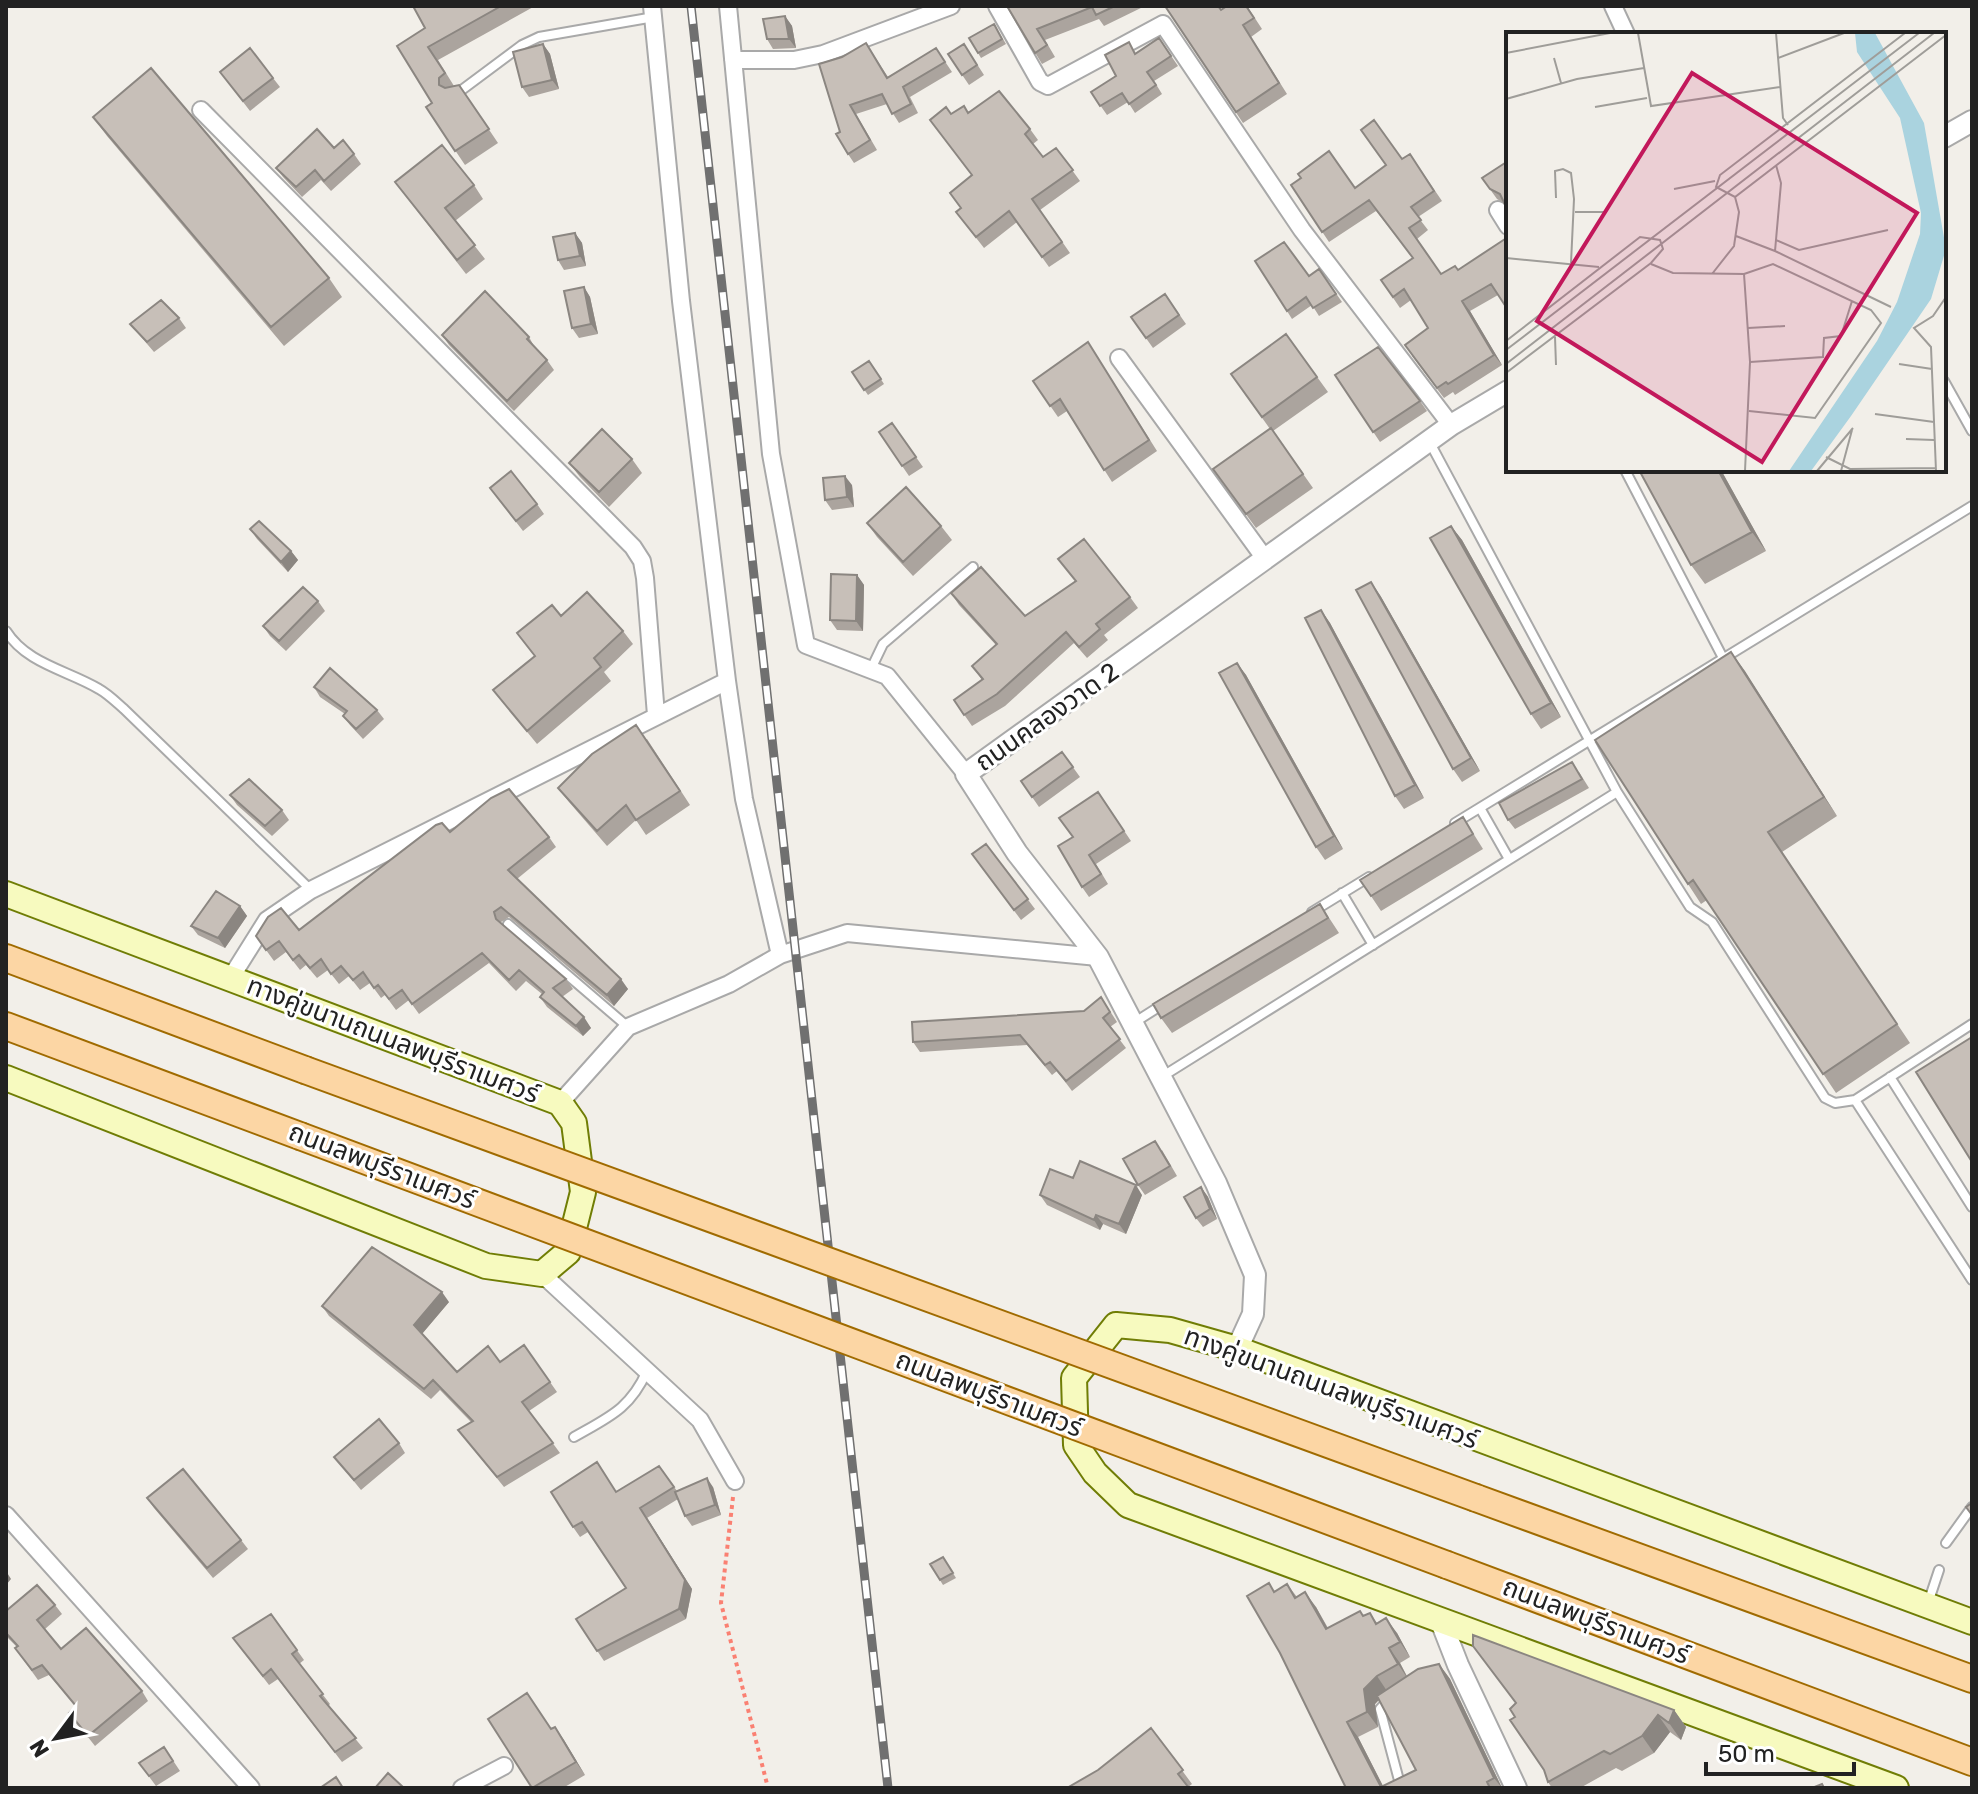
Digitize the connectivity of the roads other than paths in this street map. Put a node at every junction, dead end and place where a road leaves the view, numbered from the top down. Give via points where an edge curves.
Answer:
1 (728, 6) edge
2 (951, 6) edge
3 (997, 6) edge
4 (1613, 6) edge
5 (653, 11) edge
6 (1625, 32) edge
7 (733, 60) junction
8 (455, 95) edge
9 (201, 110) dead end
10 (1972, 121) edge
11 (1946, 136) edge
12 (1498, 210) dead end
13 (1506, 223) edge
14 (1119, 358) dead end
15 (1946, 385) edge
16 (1506, 392) edge
17 (1451, 425) junction
18 (1972, 431) edge
19 (1429, 441) junction
20 (1626, 472) edge
21 (1972, 506) edge
22 (1266, 560) junction
23 (973, 567) dead end
24 (6, 631) edge
25 (1722, 656) junction
26 (871, 670) junction
27 (727, 681) junction
28 (656, 715) junction
29 (1590, 740) junction
30 (966, 774) junction
31 (1617, 792) junction
32 (1480, 808) junction
33 (1443, 831) edge
34 (1509, 859) junction
35 (1380, 870) edge
36 (311, 890) junction
37 (1342, 893) junction
38 (6, 894) edge
39 (1303, 917) edge
40 (508, 924) edge
41 (1373, 945) junction
42 (780, 955) junction
43 (1098, 957) junction
44 (6, 958) edge
45 (230, 979) junction
46 (1174, 998) edge
47 (1135, 1022) junction
48 (1972, 1024) edge
49 (6, 1026) edge
50 (628, 1027) junction
51 (1162, 1076) junction
52 (1890, 1077) junction
53 (6, 1078) edge
54 (1855, 1100) junction
55 (560, 1103) junction
56 (1972, 1207) edge
57 (1972, 1257) edge
58 (1961, 1264) junction
59 (542, 1274) junction
60 (1972, 1280) edge
61 (1237, 1349) junction
62 (648, 1370) junction
63 (574, 1437) dead end
64 (735, 1481) road end
65 (1972, 1507) edge
66 (6, 1515) edge
67 (1946, 1543) dead end
68 (1939, 1570) dead end
69 (1927, 1604) junction
70 (1440, 1619) junction
71 (1972, 1622) edge
72 (1972, 1679) edge
73 (1401, 1692) edge
74 (1972, 1762) edge
75 (504, 1766) dead end
76 (1400, 1784) edge
77 (251, 1788) edge
78 (462, 1788) edge
79 (1516, 1788) edge
80 (1896, 1788) edge

1 - 7 street
2 - 7 street via 823,54 794,60
3 - 17 street via 1040,82 1048,86 1163,24 1302,230
4 - 6 street
5 - 8 lane via 539,37
5 - 27 street via 681,301
7 - 26 street via 771,454 806,645
9 - 28 street via 633,547 645,578
10 - 11 street
12 - 13 street
14 - 22 street
15 - 18 lane
16 - 17 street, ถนนคลองวาด 2
17 - 19 street, ถนนคลองวาด 2
19 - 22 street, ถนนคลองวาด 2
19 - 29 lane
20 - 25 lane
21 - 25 lane
22 - 30 street, ถนนคลองวาด 2
23 - 26 lane via 883,644
24 - 36 lane via 35,659 99,689 124,709
25 - 29 lane
26 - 30 street via 887,676
27 - 28 street
27 - 42 street via 744,799
28 - 36 street
29 - 31 lane
29 - 32 lane
30 - 43 street, ถนนคลองวาด 2 via 1017,853
31 - 34 lane
31 - 54 lane via 1695,914 1712,922 1825,1098 1835,1103
32 - 33 lane
32 - 34 lane
34 - 41 lane
35 - 37 lane
36 - 45 street via 267,920
37 - 39 lane
37 - 41 lane
38 - 45 main road, ทางคู่ขนานถนนลพบุรีราเมศวร์
40 - 50 lane
41 - 51 lane
42 - 43 street via 847,933
42 - 50 street via 729,984
43 - 47 street, ถนนคลองวาด 2
44 - 72 main road, bridge
45 - 55 main road, ทางคู่ขนานถนนลพบุรีราเมศวร์
46 - 47 lane
47 - 51 street, ถนนคลองวาด 2
48 - 52 lane
49 - 74 main road, ถนนลพบุรีราเมศวร์, bridge
50 - 55 street
51 - 61 street, ถนนคลองวาด 2 via 1255,1275 1253,1314
52 - 54 lane
52 - 56 lane
53 - 59 main road via 486,1266
54 - 58 lane
55 - 59 main road, ทางคู่ขนานถนนลพบุรีราเมศวร์ via 574,1123 583,1192 568,1252
57 - 58 lane
58 - 60 lane
59 - 62 street
61 - 69 main road, ทางคู่ขนานถนนลพบุรีราเมศวร์
61 - 70 main road, ทางคู่ขนานถนนลพบุรีราเมศวร์ via 1170,1330 1116,1325 1074,1378 1076,1445 1095,1473 1128,1505
62 - 63 lane via 624,1408
62 - 64 street via 700,1420
65 - 67 lane
66 - 77 street
68 - 69 lane
69 - 71 main road, ทางคู่ขนานถนนลพบุรีราเมศวร์
70 - 79 street via 1450,1664
70 - 80 main road, ทางคู่ขนานถนนลพบุรีราเมศวร์
73 - 76 lane via 1380,1709
75 - 78 street

